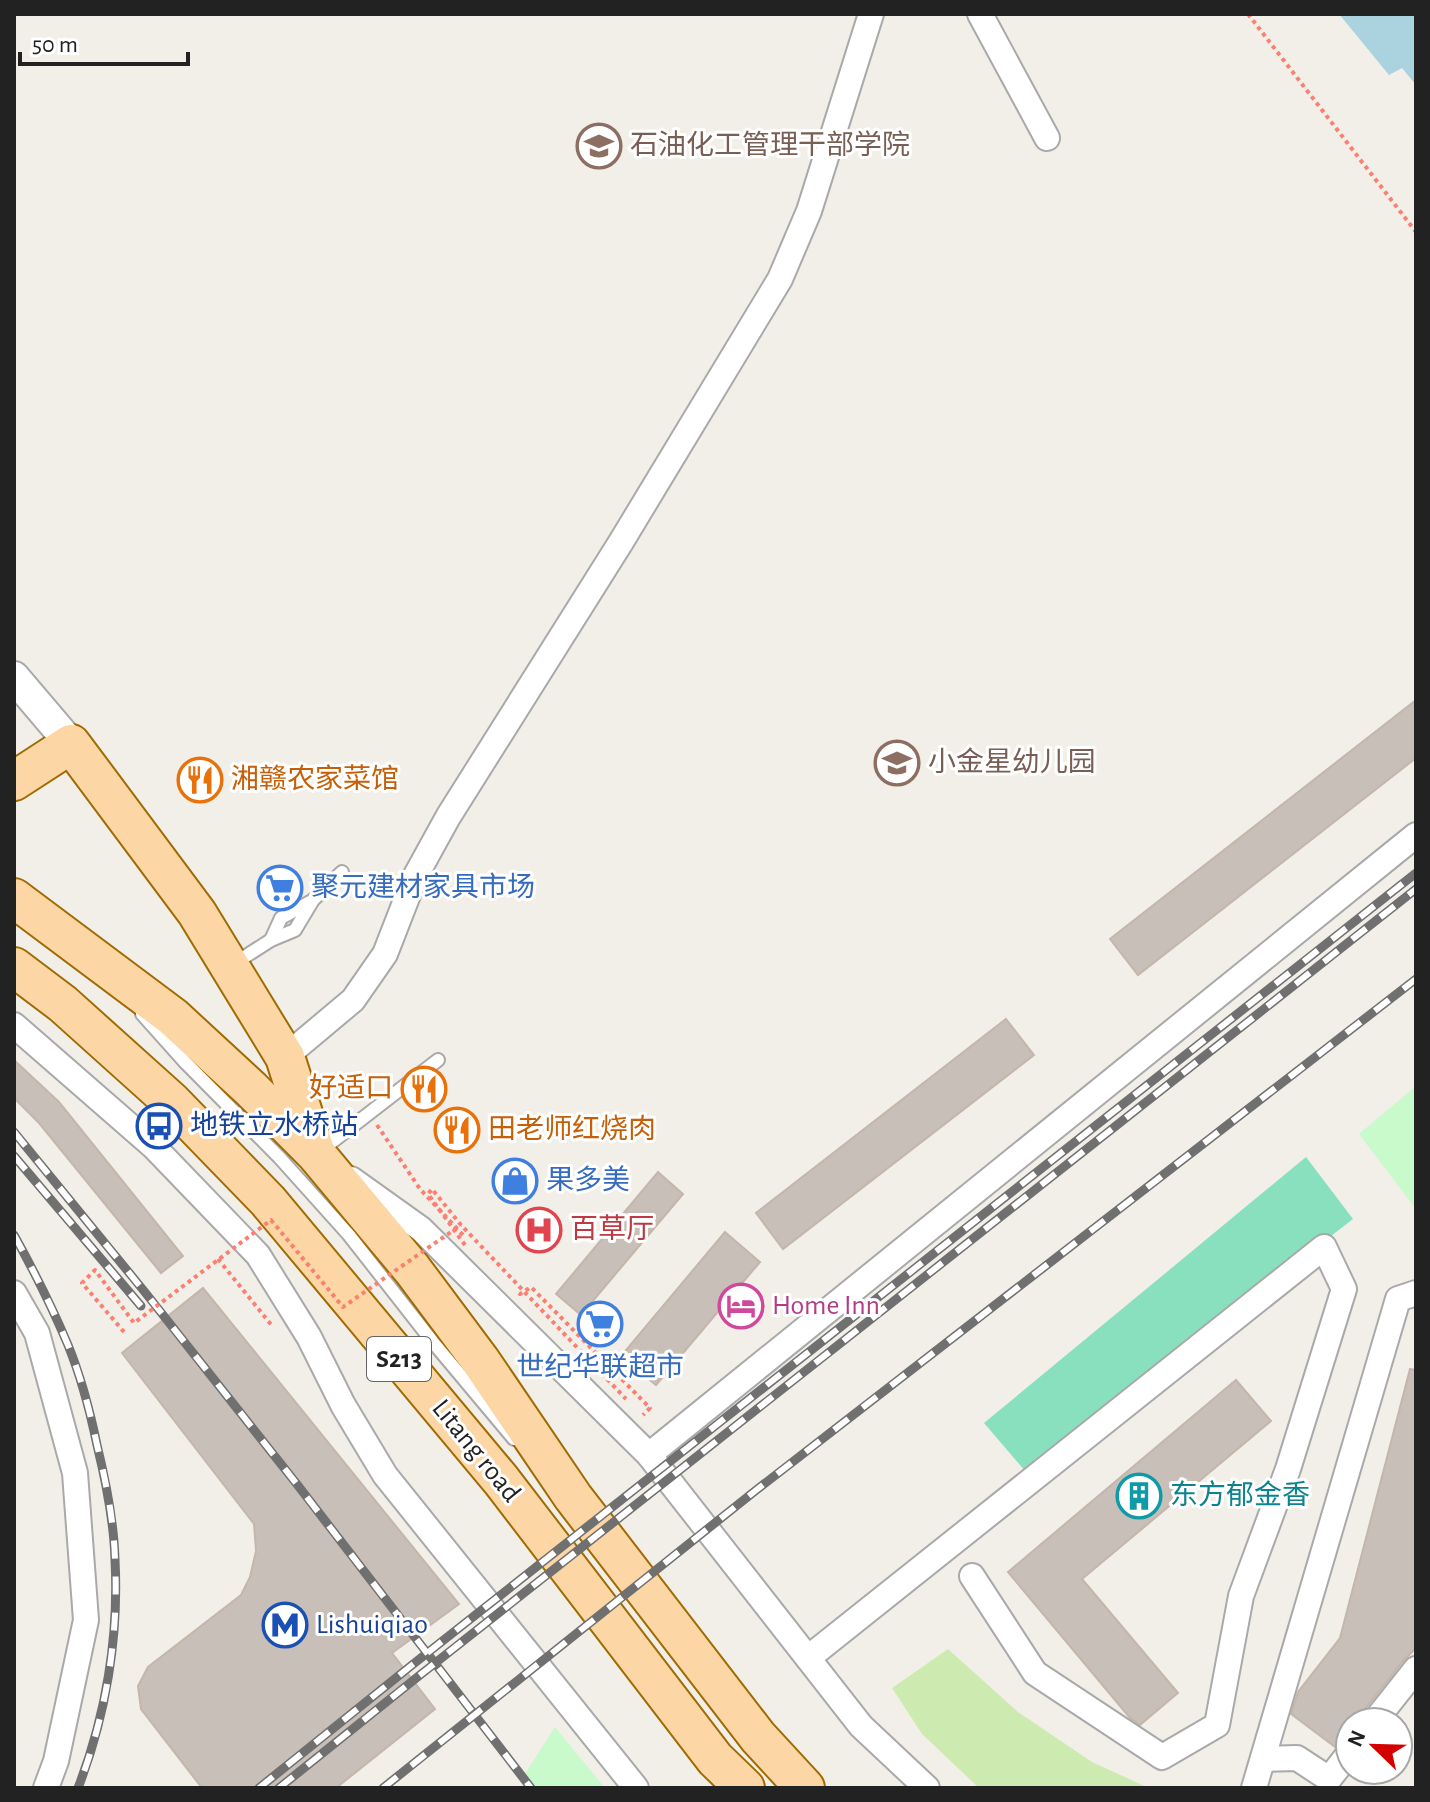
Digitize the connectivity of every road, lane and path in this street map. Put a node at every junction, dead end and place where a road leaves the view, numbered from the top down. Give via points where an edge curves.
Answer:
1 (871, 14) edge
2 (980, 14) edge
3 (1248, 14) edge
4 (1047, 138) dead end
5 (1416, 232) edge
6 (14, 677) edge
7 (71, 744) junction
8 (14, 781) edge
9 (1416, 835) edge
10 (342, 872) dead end
11 (14, 898) edge
12 (93, 959) junction
13 (14, 967) edge
14 (230, 967) junction
15 (14, 1025) edge
16 (285, 1057) junction
17 (438, 1060) dead end
18 (374, 1120) dead end
19 (316, 1154) junction
20 (461, 1225) junction
21 (465, 1245) dead end
22 (218, 1259) junction
23 (14, 1293) edge
24 (1416, 1293) edge
25 (273, 1327) dead end
26 (124, 1332) dead end
27 (626, 1399) dead end
28 (643, 1415) dead end
29 (518, 1443) dead end
30 (529, 1454) dead end
31 (649, 1455) junction
32 (573, 1497) junction
33 (972, 1576) dead end
34 (808, 1658) junction
35 (1416, 1669) edge
36 (1387, 1706) edge
37 (1263, 1759) junction
38 (1334, 1773) edge
39 (46, 1788) edge
40 (636, 1788) edge
41 (745, 1788) edge
42 (805, 1788) edge
43 (927, 1788) edge
44 (1254, 1788) edge

1 - 16 street via 809,211 780,279 448,817 415,877 385,954 353,1000
2 - 4 street
3 - 5 path
6 - 7 street
7 - 8 main road
7 - 14 main road via 197,913
9 - 31 street
10 - 14 lane via 313,900 295,930
11 - 12 main road, Litang road / S213
12 - 19 main road, Litang road / S213 via 173,1017
12 - 29 lane via 349,1235
13 - 41 main road, Litang road / S213 via 172,1102 268,1201 501,1480 715,1759
14 - 16 main road
15 - 40 street, S213 via 154,1147 258,1255 385,1475
16 - 19 main road
17 - 19 lane
18 - 28 path via 420,1189 520,1294 531,1287 650,1408
19 - 31 street, Litang road / S213 via 421,1229
19 - 32 main road, Litang road / S213 via 412,1269
20 - 21 path, bridge via 432,1189 428,1194
20 - 22 path, bridge via 343,1307 271,1220
20 - 27 path, bridge
22 - 25 path
22 - 26 path, bridge via 134,1323 95,1270 82,1283
23 - 39 street via 37,1333 75,1473 86,1620
24 - 37 street via 1398,1299
30 - 32 lane
31 - 34 street, Litang road / S213
32 - 42 main road, Litang road / S213 via 758,1737
33 - 34 street via 1035,1673 1162,1757 1217,1725 1241,1596 1288,1469 1344,1289 1324,1247
34 - 43 street, Litang road / S213 via 861,1726
35 - 36 street
37 - 38 street via 1297,1758 1329,1779
37 - 44 street

